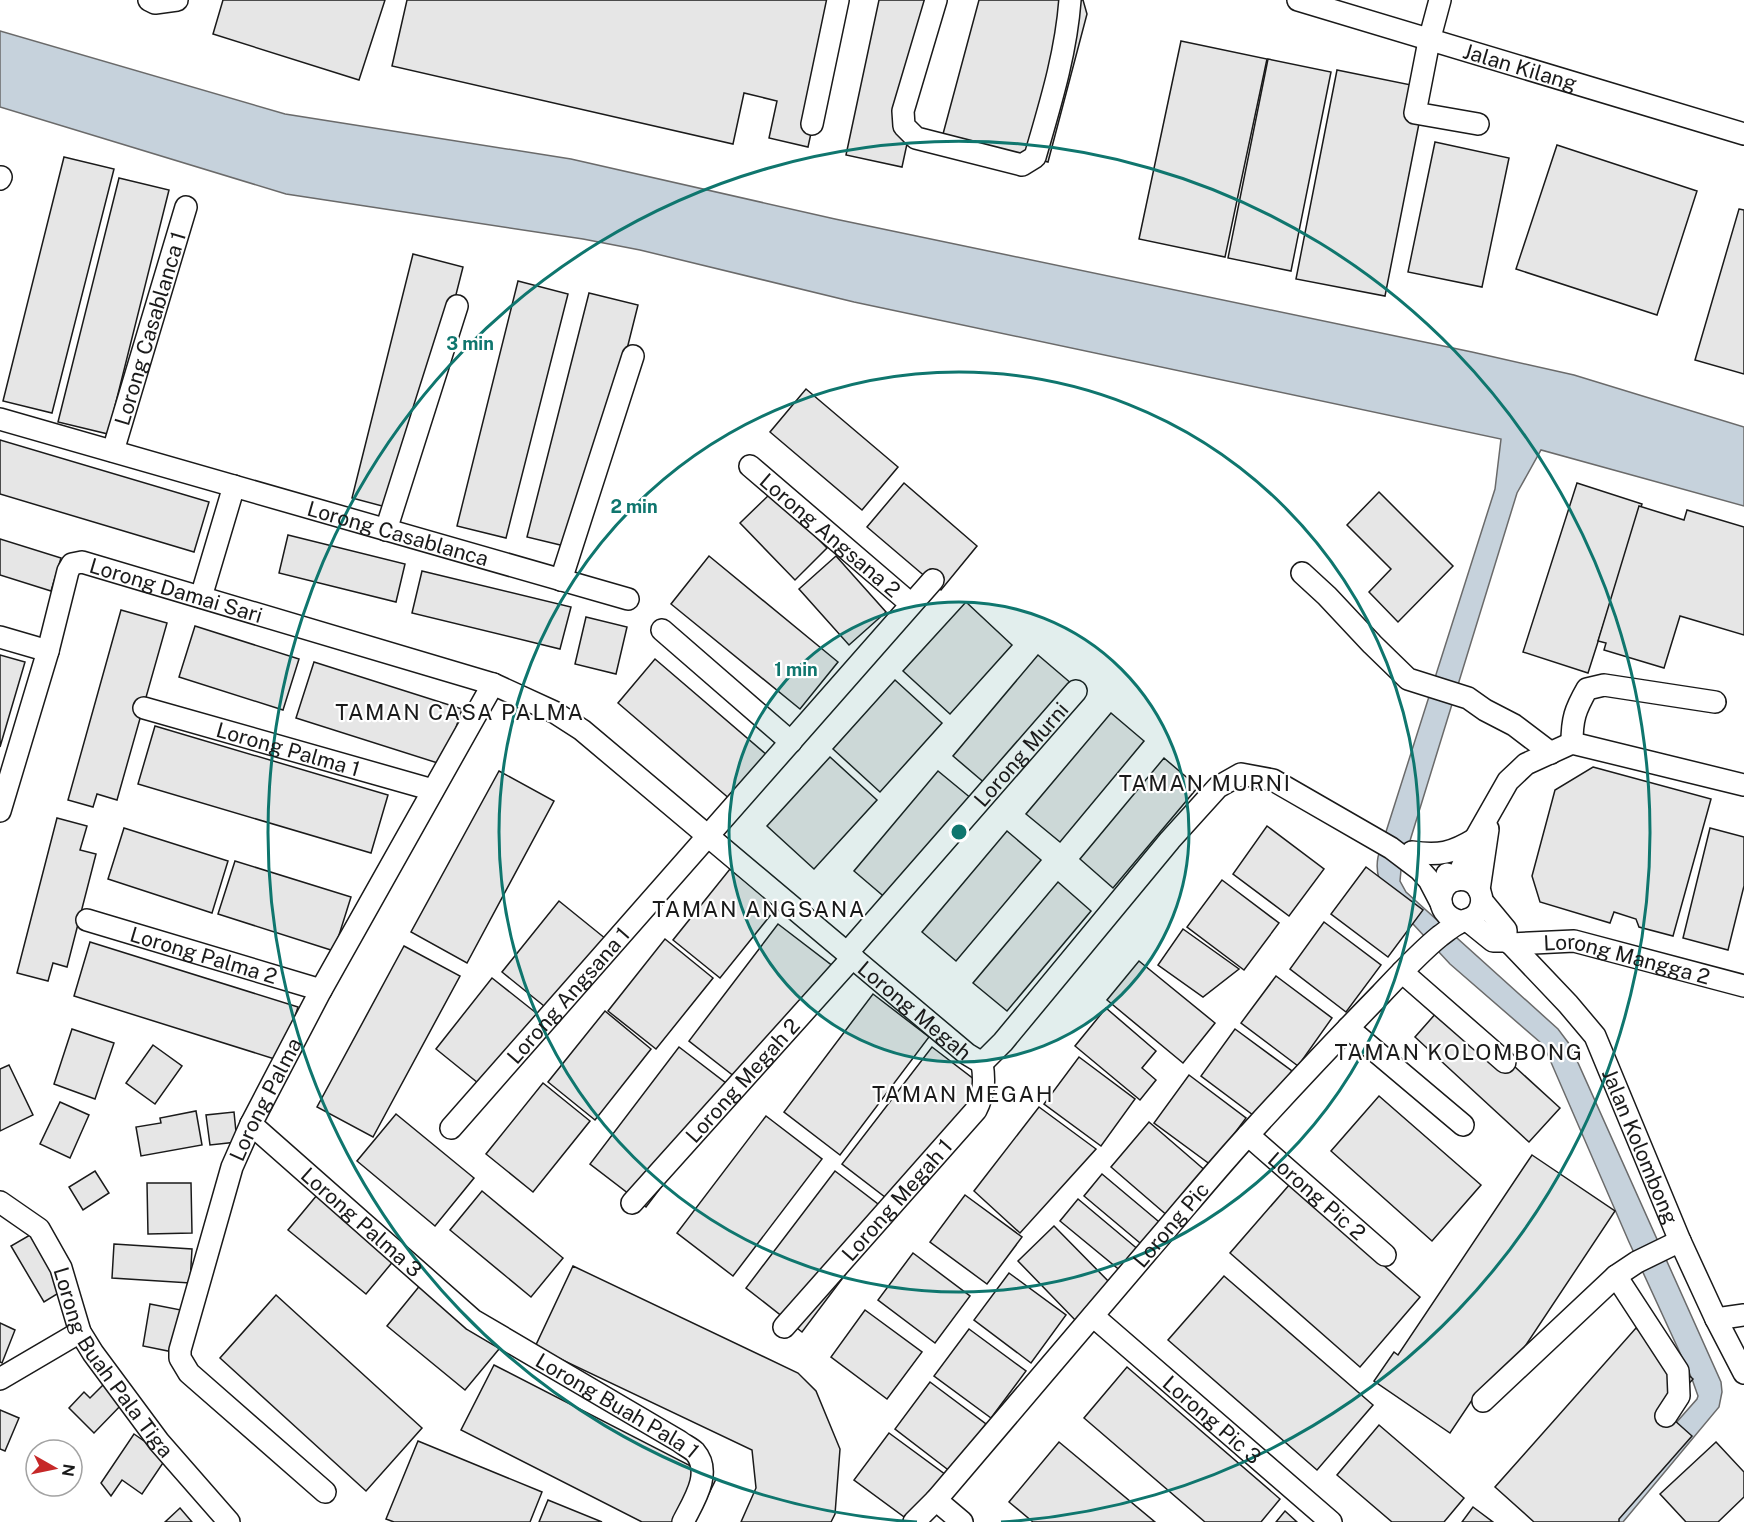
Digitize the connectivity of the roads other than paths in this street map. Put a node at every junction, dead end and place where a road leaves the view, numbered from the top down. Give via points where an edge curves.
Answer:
1 (149, 0) edge
2 (177, 0) edge
3 (838, 0) edge
4 (936, 0) edge
5 (1070, 0) edge
6 (1298, 0) edge
7 (1440, 0) edge
8 (1429, 40) junction
9 (812, 124) dead end
10 (1478, 124) dead end
11 (1744, 134) edge
12 (186, 207) dead end
13 (457, 306) dead end
14 (633, 356) dead end
15 (0, 419) edge
16 (113, 451) junction
17 (750, 466) dead end
18 (234, 486) junction
19 (386, 530) junction
20 (1302, 573) dead end
21 (561, 580) junction
22 (933, 580) dead end
23 (201, 597) junction
24 (628, 599) dead end
25 (911, 604) junction
26 (662, 630) dead end
27 (0, 637) edge
28 (48, 651) junction
29 (493, 684) junction
30 (1076, 691) dead end
31 (1715, 702) dead end
32 (144, 708) dead end
33 (791, 742) junction
34 (1572, 743) junction
35 (1551, 753) junction
36 (1744, 785) edge
37 (433, 790) junction
38 (0, 811) edge
39 (1491, 811) junction
40 (708, 836) junction
41 (1475, 839) junction
42 (1397, 850) junction
43 (1456, 880) junction
44 (1481, 896) junction
45 (1453, 914) junction
46 (87, 920) dead end
47 (1508, 943) junction
48 (850, 955) junction
49 (1402, 972) junction
50 (1744, 986) edge
51 (321, 990) junction
52 (1348, 1028) junction
53 (1505, 1062) dead end
54 (982, 1063) junction
55 (251, 1124) junction
56 (1463, 1125) dead end
57 (451, 1128) dead end
58 (1248, 1135) junction
59 (0, 1202) edge
60 (632, 1203) dead end
61 (1671, 1246) junction
62 (1385, 1255) dead end
63 (1616, 1276) junction
64 (1744, 1315) edge
65 (1093, 1316) junction
66 (1716, 1319) junction
67 (473, 1320) joint
68 (784, 1328) dead end
69 (80, 1332) junction
70 (1744, 1373) edge
71 (0, 1379) edge
72 (1483, 1401) dead end
73 (1666, 1416) dead end
74 (325, 1492) dead end
75 (936, 1500) junction
76 (229, 1522) edge
77 (683, 1522) edge
78 (915, 1522) edge
79 (962, 1522) edge
80 (1331, 1522) edge

1 - 2 street
3 - 9 street
4 - 5 street via 903,111 904,126 916,138 1022,165 1035,158 1045,124 1062,57
6 - 8 street, Jalan Kilang
7 - 8 street
8 - 10 street via 1414,113
8 - 11 street, Jalan Kilang
12 - 16 street, Lorong Casablanca 1
13 - 19 street
14 - 21 street
15 - 16 street, Lorong Casablanca
16 - 18 street, Lorong Casablanca
17 - 25 street, Lorong Angsana 2
18 - 19 street, Lorong Casablanca
18 - 23 street
19 - 21 street, Lorong Casablanca
20 - 35 street via 1408,679 1468,698
21 - 24 street, Lorong Casablanca
22 - 25 street, Lorong Angsana 2
23 - 28 street, Lorong Damai Sari via 82,562 72,564
23 - 29 street, Lorong Damai Sari
25 - 33 street, Lorong Angsana 2
26 - 33 street
27 - 28 street
28 - 38 street, Lorong Damai Sari
29 - 37 street, Lorong Palma
29 - 40 street, Lorong Megah via 554,712 582,730
30 - 48 street, Lorong Murni
31 - 34 street via 1604,685 1587,689 1575,710
32 - 37 street, Lorong Palma 1
33 - 40 street, Lorong Angsana 2
34 - 35 street
34 - 36 street
35 - 39 street via 1526,764 1508,781
37 - 51 street, Lorong Palma
39 - 41 street
39 - 44 street
40 - 48 street, Lorong Megah
40 - 57 street, Lorong Angsana 1
41 - 42 street via 1440,854
41 - 43 street
42 - 43 street, Lorong Megah
42 - 45 street, Lorong Megah via 1429,880
42 - 54 street, Lorong Megah via 1273,780 1241,774 1218,787 1170,840
43 - 44 street via 1470,881
43 - 45 street via 1443,891
44 - 45 street via 1476,916
44 - 47 street, Jalan Kolombong via 1506,930
45 - 47 street, Jalan Kolombong via 1493,941
45 - 49 street, Lorong Pic via 1439,937
46 - 51 street, Lorong Palma 2
47 - 50 street, Lorong Mangga 2 via 1574,941
47 - 61 street, Jalan Kolombong via 1595,1036
48 - 54 street, Lorong Megah
48 - 60 street, Lorong Megah 2
49 - 52 street, Lorong Pic
49 - 53 street
51 - 55 street, Lorong Palma
52 - 56 street
52 - 58 street, Lorong Pic
54 - 68 street, Lorong Megah 1 via 983,1097 976,1110
55 - 67 street, Lorong Palma 3
55 - 74 street, Lorong Palma via 232,1167 180,1358 189,1373
58 - 62 street, Lorong Pic 2
58 - 65 street, Lorong Pic
59 - 69 street, Lorong Buah Pala Tiga via 39,1229 61,1268
61 - 63 street
61 - 66 street, Jalan Kolombong
63 - 72 street
63 - 73 street via 1678,1371 1679,1396
64 - 66 street
65 - 75 street, Lorong Pic
65 - 80 street, Lorong Pic 3
66 - 70 street, Jalan Kolombong
67 - 77 street, Lorong Buah Pala 1 via 696,1453 702,1469 700,1488
69 - 71 street
69 - 76 street, Lorong Buah Pala Tiga via 159,1442
75 - 78 street, Lorong Pic
75 - 79 street

